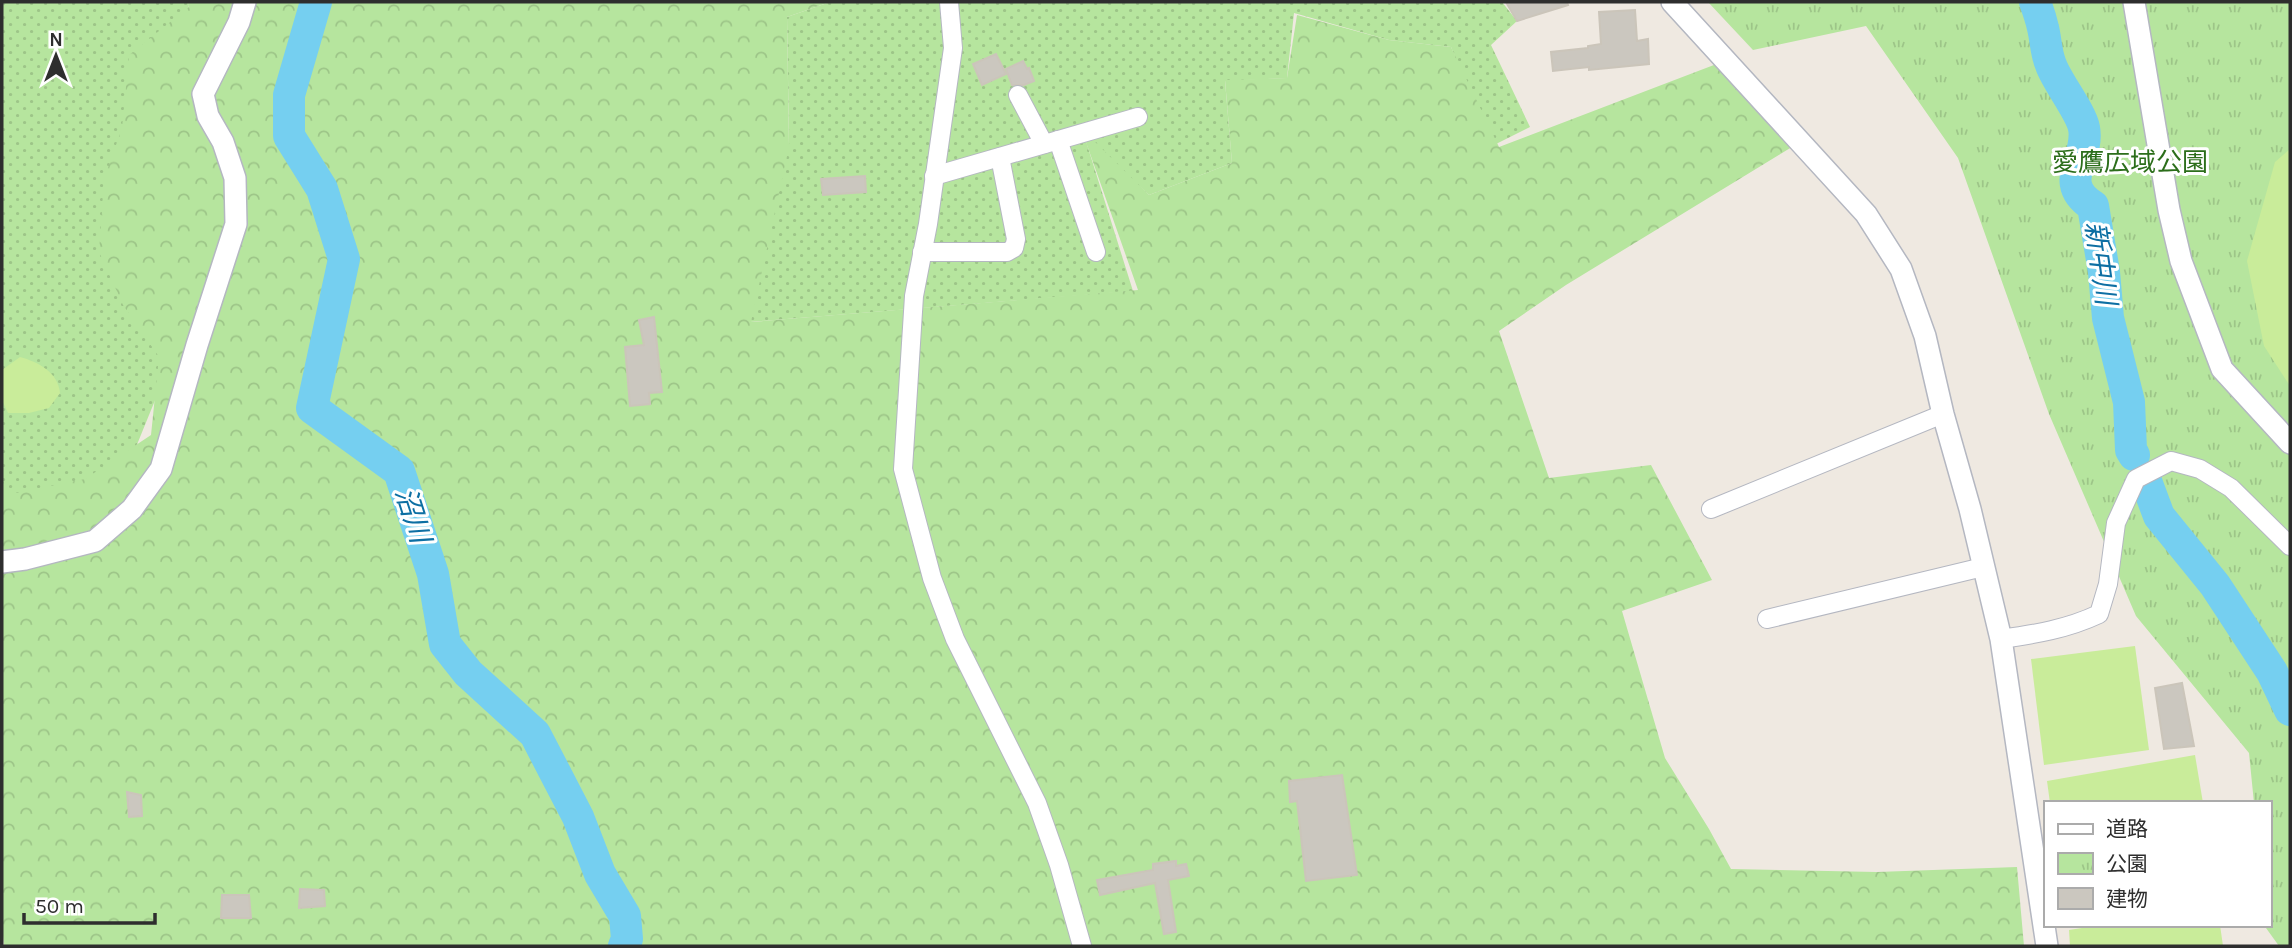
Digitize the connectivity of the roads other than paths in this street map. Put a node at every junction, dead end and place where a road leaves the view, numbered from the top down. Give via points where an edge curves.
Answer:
1 (245, 2) edge
2 (949, 2) edge
3 (1672, 2) edge
4 (2134, 2) edge
5 (1018, 95) dead end
6 (1138, 117) dead end
7 (1051, 142) junction
8 (1000, 157) junction
9 (933, 176) junction
10 (922, 252) junction
11 (1096, 252) dead end
12 (1943, 414) junction
13 (2290, 443) edge
14 (1711, 509) dead end
15 (2290, 546) edge
16 (2, 562) edge
17 (1983, 567) junction
18 (1767, 619) dead end
19 (2000, 639) junction
20 (2044, 926) edge
21 (2044, 927) edge
22 (1082, 946) edge
23 (2047, 946) edge

1 - 16 street via 203,94 235,178 236,224 161,469 132,509 95,541
2 - 9 street via 953,48
3 - 12 street via 1866,214 1901,269 1925,336
4 - 13 street via 2181,261 2222,369
5 - 7 street
6 - 7 street
7 - 8 street
7 - 11 street
8 - 9 street
8 - 10 street via 1014,248 1007,252
9 - 10 street
10 - 22 street via 914,296 903,469 932,578 955,639 1037,803
12 - 14 street
12 - 17 street
15 - 19 street via 2231,488 2200,469 2171,461 2136,479 2116,523 2099,614 2050,632
17 - 18 street
17 - 19 street
19 - 20 street
21 - 23 street

